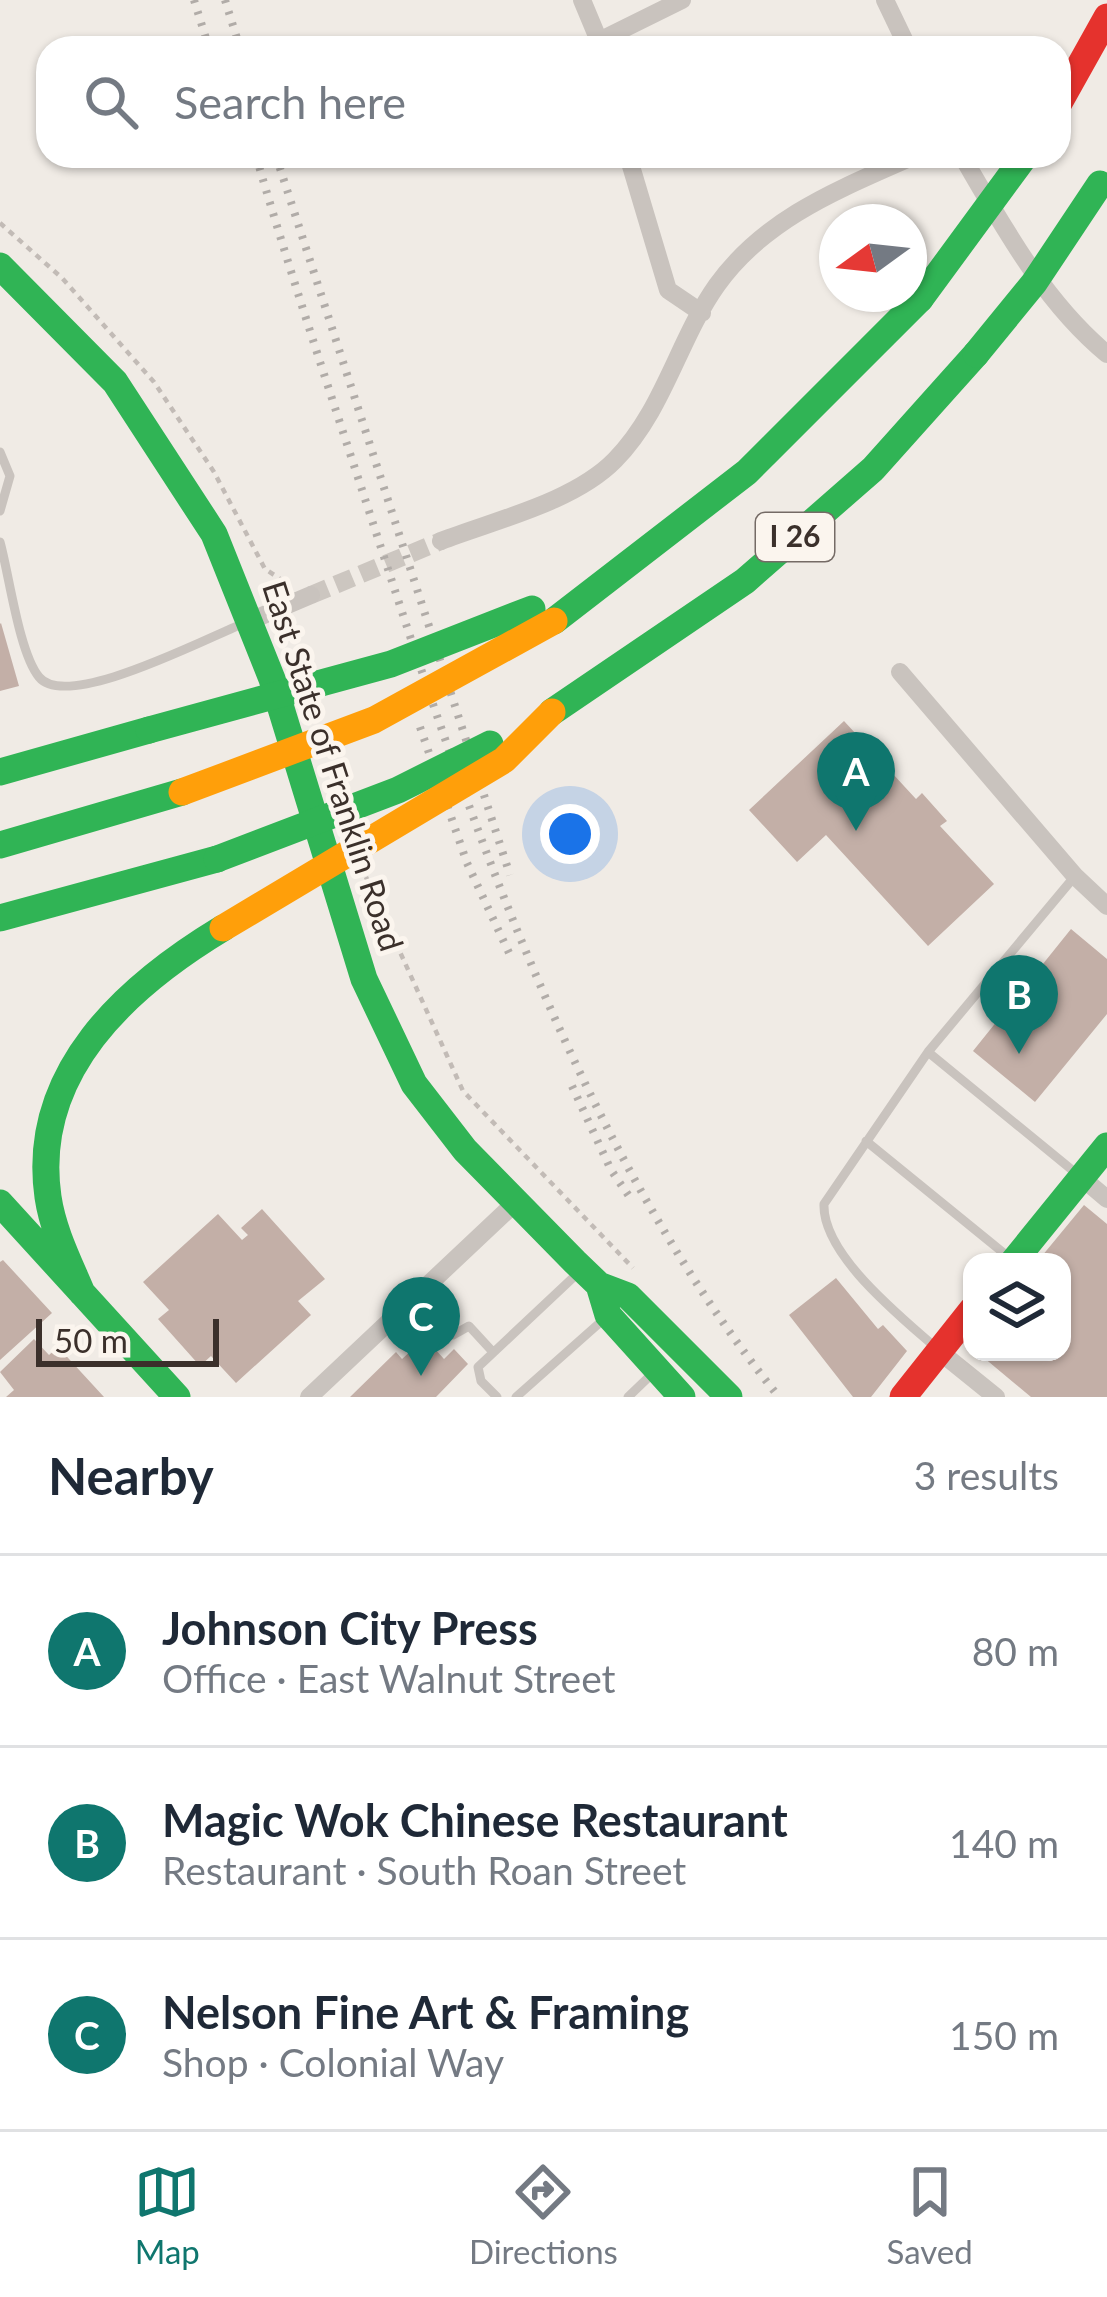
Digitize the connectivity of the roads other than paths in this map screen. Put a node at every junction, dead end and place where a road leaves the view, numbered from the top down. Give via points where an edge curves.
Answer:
1 (582, 0) edge
2 (682, 0) edge
3 (885, 0) edge
4 (1107, 17) edge
5 (598, 36) edge
6 (617, 36) edge
7 (902, 36) edge
8 (1071, 82) edge
9 (632, 168) edge
10 (887, 168) edge
11 (969, 168) edge
12 (1016, 168) edge
13 (1104, 178) edge
14 (0, 266) edge
15 (702, 314) junction
16 (1107, 354) edge
17 (0, 452) edge
18 (0, 511) edge
19 (441, 541) tunnel mouth
20 (0, 542) edge
21 (303, 598) tunnel mouth
22 (543, 615) junction
23 (252, 620) junction
24 (900, 672) dead end
25 (552, 712) junction
26 (0, 772) edge
27 (0, 844) edge
28 (1075, 876) junction
29 (1107, 906) edge
30 (0, 918) edge
31 (928, 1052) junction
32 (866, 1142) junction
33 (1107, 1146) edge
34 (1081, 1178) junction
35 (1107, 1198) edge
36 (516, 1202) junction
37 (0, 1203) edge
38 (1003, 1253) edge
39 (1021, 1253) edge
40 (591, 1277) junction
41 (82, 1293) junction
42 (407, 1305) junction
43 (608, 1315) junction
44 (963, 1321) edge
45 (492, 1351) junction
46 (939, 1351) junction
47 (657, 1369) junction
48 (177, 1397) edge
49 (309, 1397) edge
50 (497, 1397) edge
51 (516, 1397) edge
52 (628, 1397) edge
53 (682, 1397) edge
54 (729, 1397) edge
55 (903, 1397) edge
56 (996, 1397) edge

1 - 5 street
2 - 6 street
3 - 7 street
4 - 8 main road
9 - 15 street via 668,290
10 - 15 street via 765,231
11 - 16 street via 1076,328
12 - 22 main road, I 26, bridge via 920,299 808,422 635,565
13 - 25 main road, I 26, bridge via 1034,283 873,469 696,616
14 - 23 main road, East State of Franklin Road via 90,351 141,416 206,518
15 - 19 street via 652,411 614,462 562,494
17 - 18 lane via 10,476
20 - 23 lane via 32,662 52,687 94,684
21 - 23 street
22 - 26 main road, bridge
22 - 27 main road, bridge via 481,669 297,756
23 - 36 main road, East State of Franklin Road via 380,1018 432,1109
24 - 28 street
25 - 30 main road, I 26, bridge via 398,790 217,859
25 - 41 main road, bridge via 505,760 139,980 88,1033 52,1129 47,1190
28 - 29 street
28 - 31 lane
31 - 32 lane
31 - 34 lane
32 - 38 lane
32 - 46 lane via 824,1204 824,1219 860,1275
33 - 34 main road
34 - 35 street
34 - 39 main road
36 - 40 main road, East State of Franklin Road
36 - 42 street
37 - 41 main road
40 - 43 main road
40 - 45 lane
40 - 54 main road via 628,1296
41 - 48 main road
42 - 45 lane via 436,1334 469,1327
42 - 49 street
43 - 47 main road
43 - 51 lane
44 - 46 main road
45 - 50 lane via 478,1366
46 - 55 main road
46 - 56 street
47 - 52 lane
47 - 53 main road

